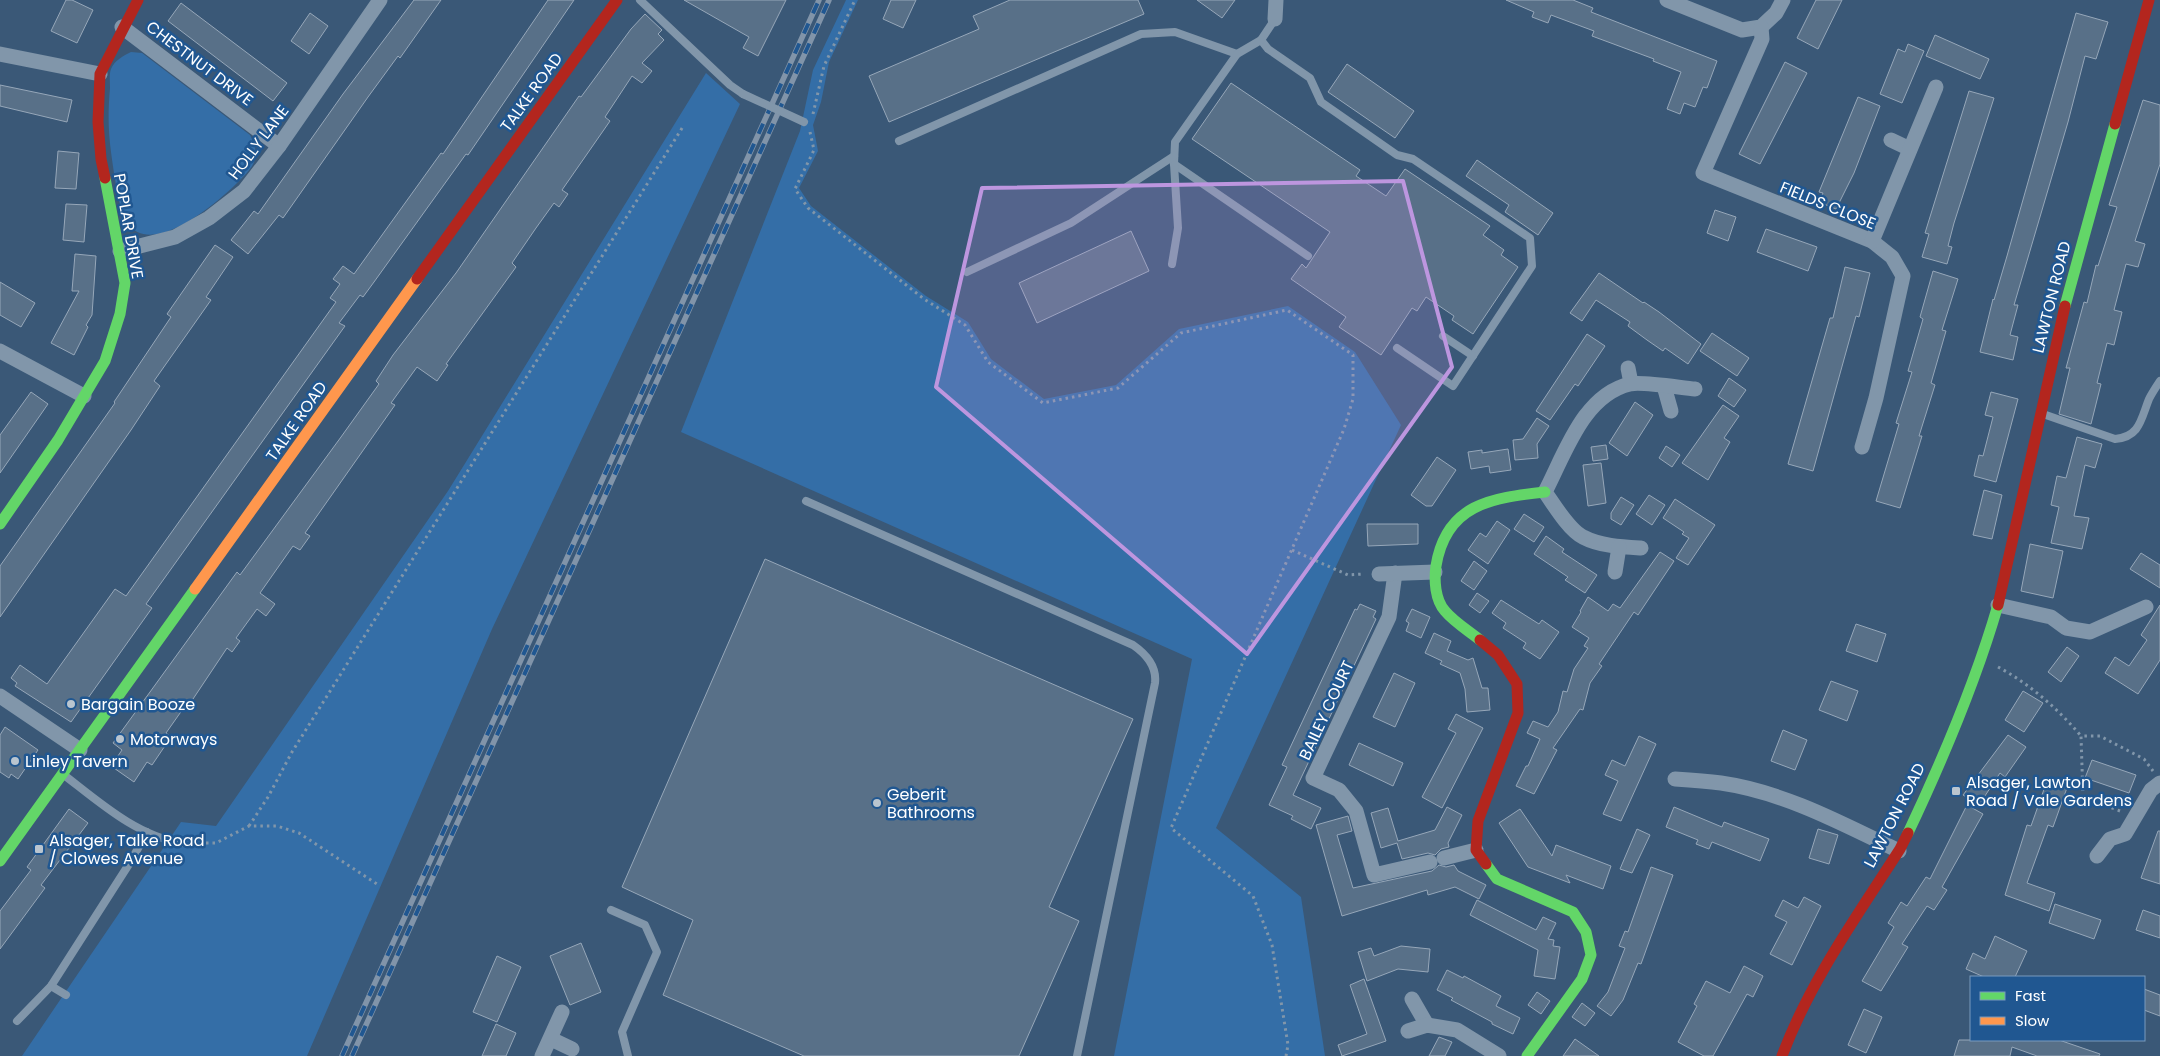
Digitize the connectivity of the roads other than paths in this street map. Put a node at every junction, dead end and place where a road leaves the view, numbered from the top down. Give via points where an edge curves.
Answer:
1 (138, 0) edge
2 (380, 0) edge
3 (616, 0) edge
4 (640, 0) edge
5 (1276, 0) edge
6 (1667, 0) edge
7 (1783, 0) edge
8 (2149, 0) edge
9 (1275, 19) joint
10 (122, 27) junction
11 (1761, 27) junction
12 (1261, 40) junction
13 (0, 54) edge
14 (1237, 54) junction
15 (100, 74) junction
16 (1936, 87) dead end
17 (807, 124) road end
18 (1891, 140) dead end
19 (899, 141) dead end
20 (280, 146) junction
21 (1910, 149) junction
22 (1174, 160) junction
23 (1872, 241) junction
24 (120, 251) junction
25 (1308, 256) dead end
26 (1172, 264) dead end
27 (967, 272) dead end
28 (1443, 336) dead end
29 (1397, 348) dead end
30 (0, 351) edge
31 (1473, 356) junction
32 (1628, 368) dead end
33 (2160, 381) edge
34 (1631, 383) junction
35 (1664, 386) junction
36 (1695, 389) dead end
37 (84, 396) junction
38 (1671, 410) dead end
39 (2041, 413) junction
40 (1862, 448) dead end
41 (1545, 492) junction
42 (806, 500) dead end
43 (0, 524) edge
44 (1619, 547) junction
45 (1640, 548) dead end
46 (1435, 572) junction
47 (1615, 572) dead end
48 (1396, 573) junction
49 (1379, 574) road end
50 (1998, 605) junction
51 (2146, 607) dead end
52 (0, 696) edge
53 (80, 750) junction
54 (63, 774) junction
55 (2157, 778) edge
56 (1676, 779) dead end
57 (147, 832) junction
58 (182, 843) road end
59 (1476, 850) junction
60 (1899, 851) junction
61 (2097, 856) dead end
62 (0, 861) edge
63 (611, 910) dead end
64 (52, 986) junction
65 (66, 995) dead end
66 (1412, 999) dead end
67 (562, 1012) dead end
68 (17, 1021) dead end
69 (1427, 1025) junction
70 (1408, 1032) dead end
71 (551, 1039) junction
72 (572, 1049) dead end
73 (542, 1056) edge
74 (628, 1056) edge
75 (1077, 1056) edge
76 (1499, 1056) edge
77 (1527, 1056) edge
78 (1782, 1056) edge

1 - 10 street, POPLAR DRIVE
2 - 20 street, HOLLY LANE
3 - 53 street, TALKE ROAD
4 - 17 lane, bridge via 730,85
5 - 9 street
6 - 11 street via 1742,30
7 - 11 street via 1776,14
8 - 39 street, LAWTON ROAD via 2066,302
9 - 12 lane
10 - 15 street, POPLAR DRIVE
10 - 20 street, CHESTNUT DRIVE
11 - 23 street, FIELDS CLOSE via 1762,39 1702,173
12 - 14 lane
12 - 31 lane via 1268,49 1310,78 1321,102 1397,155 1412,159 1530,238 1532,266
13 - 15 street
14 - 19 lane via 1175,32 1141,34
14 - 22 lane via 1175,142
15 - 24 street, POPLAR DRIVE via 98,122 101,159
16 - 21 street
18 - 21 street
20 - 24 street, HOLLY LANE via 244,191 209,218 175,237
21 - 23 street
22 - 25 lane
22 - 26 lane via 1178,228
22 - 27 lane via 1071,223
23 - 40 street, FIELDS CLOSE via 1892,257 1903,276
24 - 37 street, POPLAR DRIVE via 125,283 120,314 105,361
28 - 31 lane
29 - 31 lane via 1453,386
30 - 37 street
32 - 34 street
33 - 39 lane via 2150,396 2139,426 2126,438 2115,439
34 - 35 street
34 - 41 street via 1596,402 1579,425
35 - 36 street
35 - 38 street
37 - 43 street, POPLAR DRIVE
39 - 50 street, LAWTON ROAD
41 - 44 street via 1582,537
41 - 46 street via 1507,496 1480,504 1453,523 1439,548
42 - 75 lane via 1133,645 1149,659 1156,683
44 - 45 street
44 - 47 street
46 - 48 street
46 - 59 street via 1436,592 1444,610 1498,655 1516,684 1518,713 1478,821
48 - 49 street
48 - 59 street, BAILEY COURT via 1389,617 1313,778 1339,790 1356,811 1374,875
50 - 51 street via 2051,617 2066,628 2090,632
50 - 60 street, LAWTON ROAD via 1967,700
52 - 53 street
53 - 54 street, TALKE ROAD
54 - 57 lane via 101,804
54 - 62 street, TALKE ROAD
55 - 61 street via 2125,834 2110,839
56 - 60 street via 1722,783 1753,790 1817,812
57 - 58 lane via 164,841
57 - 64 lane
59 - 77 street via 1497,879 1573,912 1586,932 1591,955 1582,979
60 - 78 street, LAWTON ROAD via 1829,960 1796,1019
63 - 74 lane via 646,925 657,952 622,1032
64 - 65 lane
64 - 68 lane
66 - 69 street
67 - 71 street
69 - 70 street
69 - 76 street via 1457,1030
71 - 72 street
71 - 73 street

